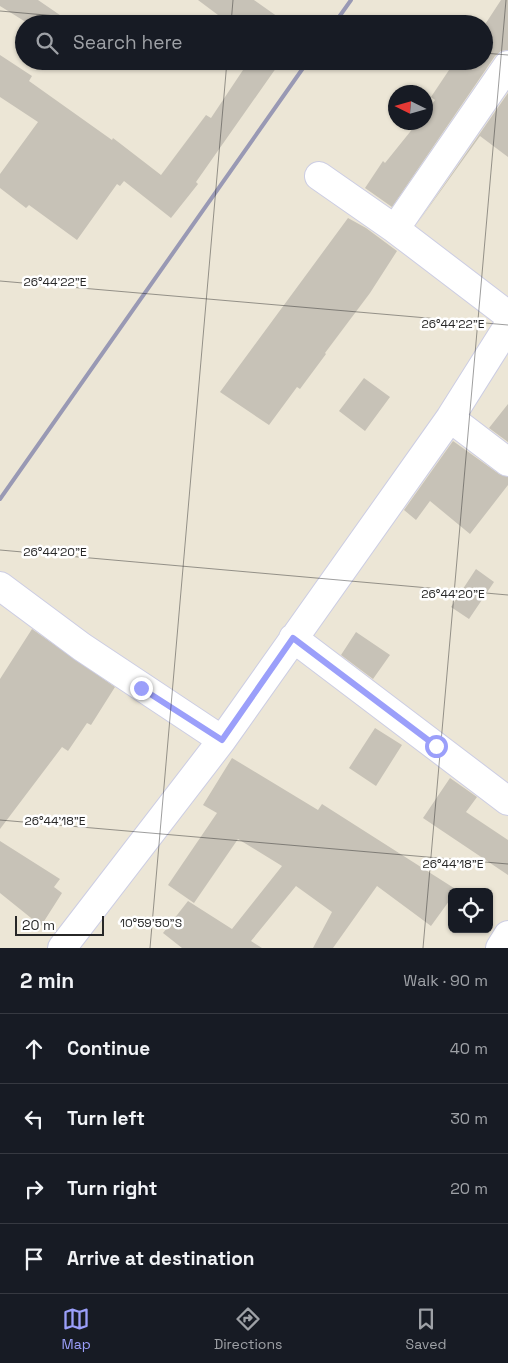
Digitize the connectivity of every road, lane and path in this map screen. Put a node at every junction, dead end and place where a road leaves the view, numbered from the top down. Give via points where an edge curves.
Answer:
1 (508, 65) edge
2 (319, 176) dead end
3 (395, 229) junction
4 (508, 316) edge
5 (508, 326) edge
6 (450, 418) junction
7 (508, 462) edge
8 (0, 586) edge
9 (293, 638) junction
10 (222, 740) junction
11 (505, 793) edge
12 (508, 935) edge
13 (62, 948) edge
14 (500, 948) edge

1 - 3 street
2 - 3 street
3 - 4 street
5 - 6 street
6 - 7 street
6 - 9 street
8 - 10 street via 82,647
9 - 10 street
9 - 11 street
10 - 13 street
12 - 14 street

